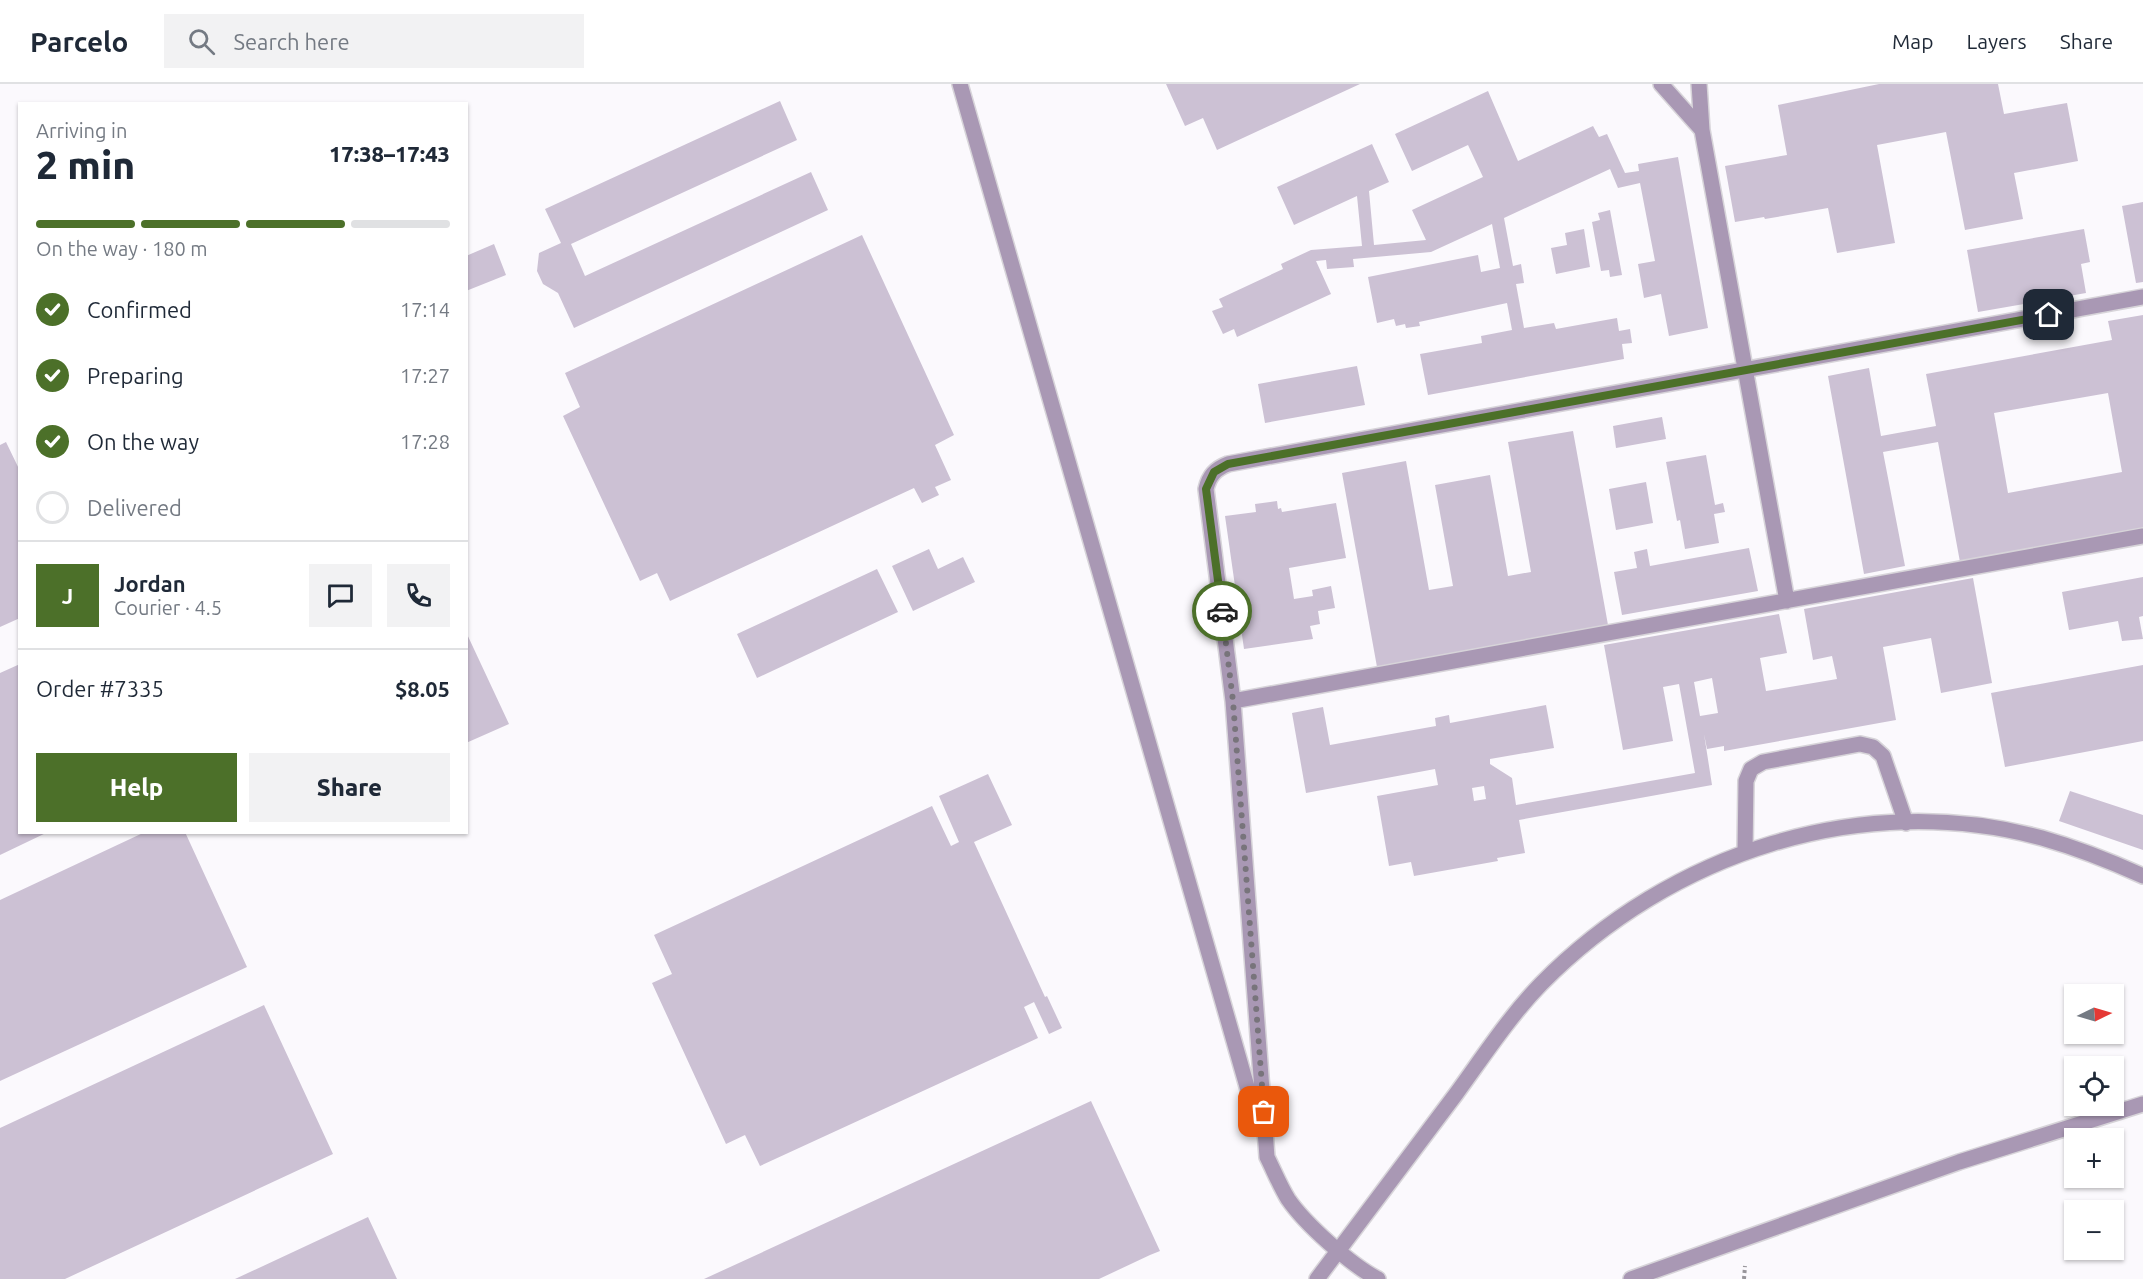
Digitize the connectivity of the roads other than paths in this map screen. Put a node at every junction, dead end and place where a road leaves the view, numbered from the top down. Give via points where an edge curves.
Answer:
1 (960, 84) edge
2 (1661, 84) edge
3 (1699, 84) edge
4 (1702, 130) junction
5 (2143, 297) edge
6 (1745, 370) junction
7 (2143, 536) edge
8 (1787, 601) junction
9 (1233, 701) junction
10 (1906, 823) junction
11 (1745, 852) junction
12 (2143, 876) edge
13 (2143, 1104) edge
14 (1268, 1157) junction
15 (1339, 1250) junction
16 (1317, 1279) edge
17 (1378, 1279) edge
18 (1631, 1279) edge

1 - 14 lane
2 - 4 lane
3 - 4 lane
4 - 6 lane
5 - 6 lane
6 - 8 lane
6 - 9 lane via 1221,467 1208,480 1206,489
7 - 8 lane
8 - 9 lane
9 - 14 lane
10 - 11 lane via 1824,830
10 - 11 lane via 1883,756 1860,744 1762,762 1751,769 1746,781
10 - 12 lane via 1987,827 2040,838 2093,854
11 - 15 lane via 1670,885 1579,947 1505,1028
13 - 18 lane via 1959,1162
14 - 15 lane via 1288,1199
15 - 16 lane
15 - 17 lane

